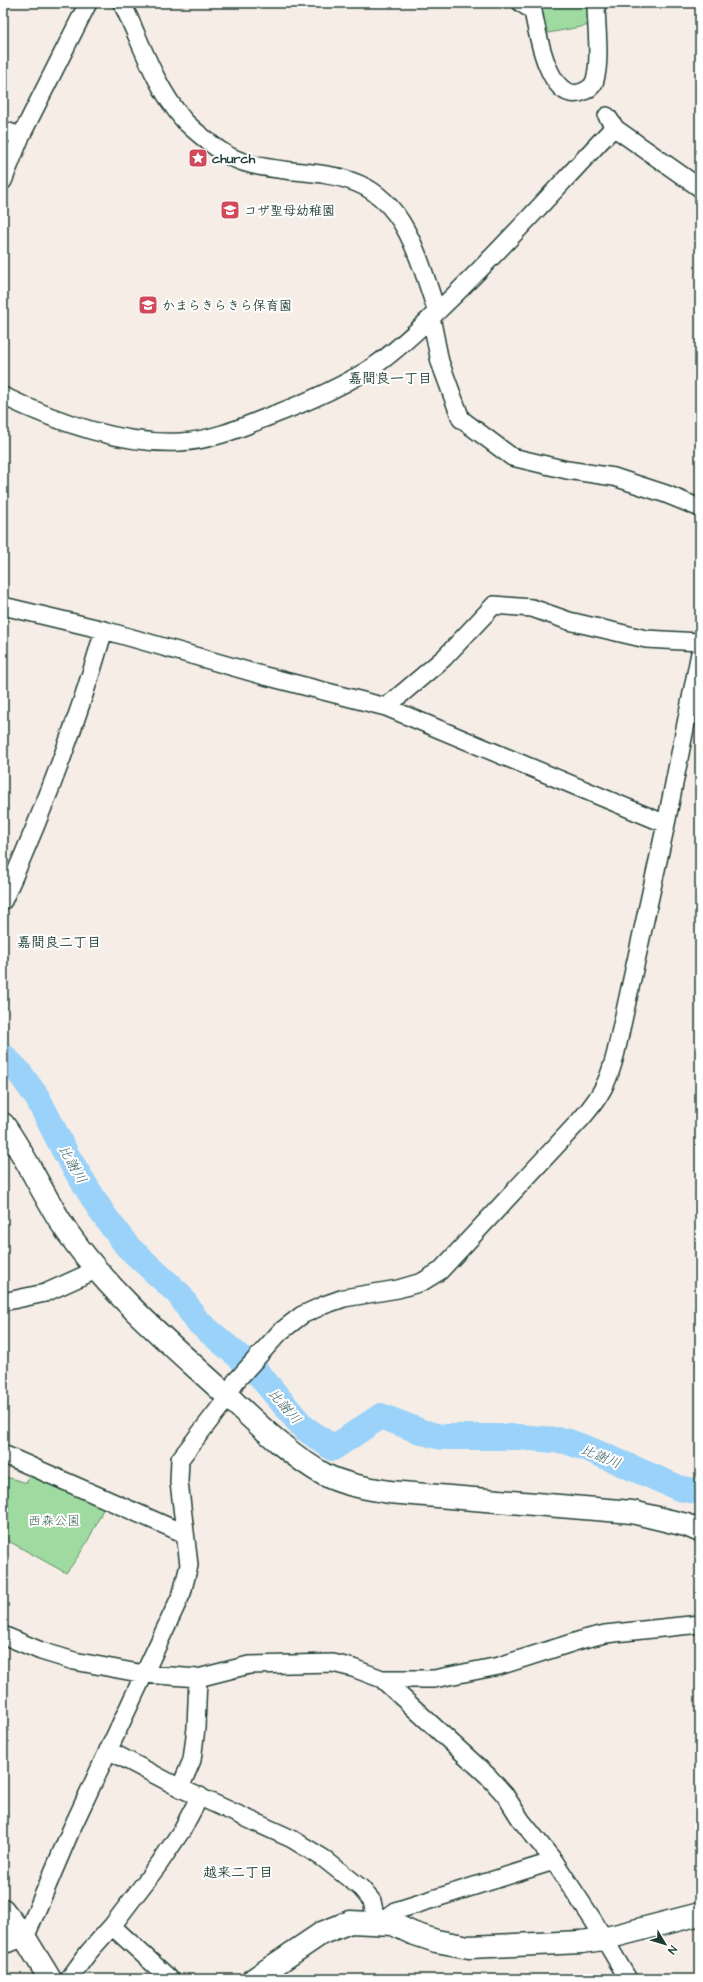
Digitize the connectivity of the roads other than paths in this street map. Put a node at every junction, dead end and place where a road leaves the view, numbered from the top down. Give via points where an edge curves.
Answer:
1 (88, 3) edge
2 (122, 3) edge
3 (521, 3) edge
4 (596, 3) edge
5 (3, 130) edge
6 (21, 136) junction
7 (3, 181) edge
8 (700, 188) edge
9 (434, 314) junction
10 (3, 396) edge
11 (700, 508) edge
12 (3, 606) edge
13 (104, 630) junction
14 (700, 642) edge
15 (700, 653) edge
16 (386, 707) junction
17 (666, 824) junction
18 (3, 901) edge
19 (3, 1124) edge
20 (96, 1270) junction
21 (3, 1302) edge
22 (232, 1390) junction
23 (3, 1454) edge
24 (700, 1531) edge
25 (185, 1534) junction
26 (700, 1624) edge
27 (6, 1642) edge
28 (144, 1674) junction
29 (198, 1678) junction
30 (382, 1679) junction
31 (108, 1750) junction
32 (180, 1788) junction
33 (200, 1796) junction
34 (554, 1861) junction
35 (3, 1910) edge
36 (700, 1914) edge
37 (376, 1924) junction
38 (112, 1926) junction
39 (25, 1938) junction
40 (603, 1939) junction
41 (3, 1945) edge
42 (50, 1979) edge
43 (69, 1979) edge
44 (170, 1979) edge
45 (254, 1979) edge
46 (628, 1979) edge

1 - 6 street
2 - 9 street via 158,83 171,103 183,120 221,151 238,161 265,168 336,177 359,184 390,205 416,249
3 - 4 street via 533,11 545,61 554,80 565,90 576,93 586,91 595,82
5 - 6 street
6 - 7 street
8 - 9 street via 649,154 611,121 467,283
9 - 10 street via 377,363 323,394 238,429 210,437 180,442 114,437 28,408
9 - 11 street via 440,362 461,419 512,457 567,470 614,477
12 - 13 street
13 - 16 street
13 - 18 street via 83,702 32,836
14 - 16 street via 646,639 569,622 532,608 494,605 444,658
15 - 17 street
16 - 17 street
17 - 22 street via 611,1073 600,1097 440,1271 416,1284 344,1298 302,1315 280,1332
19 - 20 street via 16,1141 68,1232
20 - 21 street via 45,1293
20 - 22 street via 132,1310
22 - 24 street via 291,1453 326,1475 350,1484 389,1492 632,1512 686,1525
22 - 25 street via 180,1459 179,1482
23 - 25 street
25 - 28 street via 189,1565 182,1593
26 - 30 street via 605,1634 499,1666 463,1674 434,1679
27 - 28 street via 74,1661
28 - 29 street
28 - 31 street
29 - 30 street via 249,1665 333,1663
29 - 32 street via 192,1760
30 - 34 street via 488,1776
31 - 32 street
31 - 39 street
32 - 33 street
33 - 37 street via 292,1839 323,1858 361,1888 372,1901
33 - 38 street via 182,1830 159,1864
34 - 37 street via 396,1911
34 - 40 street
35 - 39 street
36 - 40 street
37 - 40 street via 393,1924 436,1941 470,1947
37 - 45 street via 350,1922 322,1932
38 - 43 street
38 - 44 street
39 - 41 street
39 - 42 street
40 - 46 street

